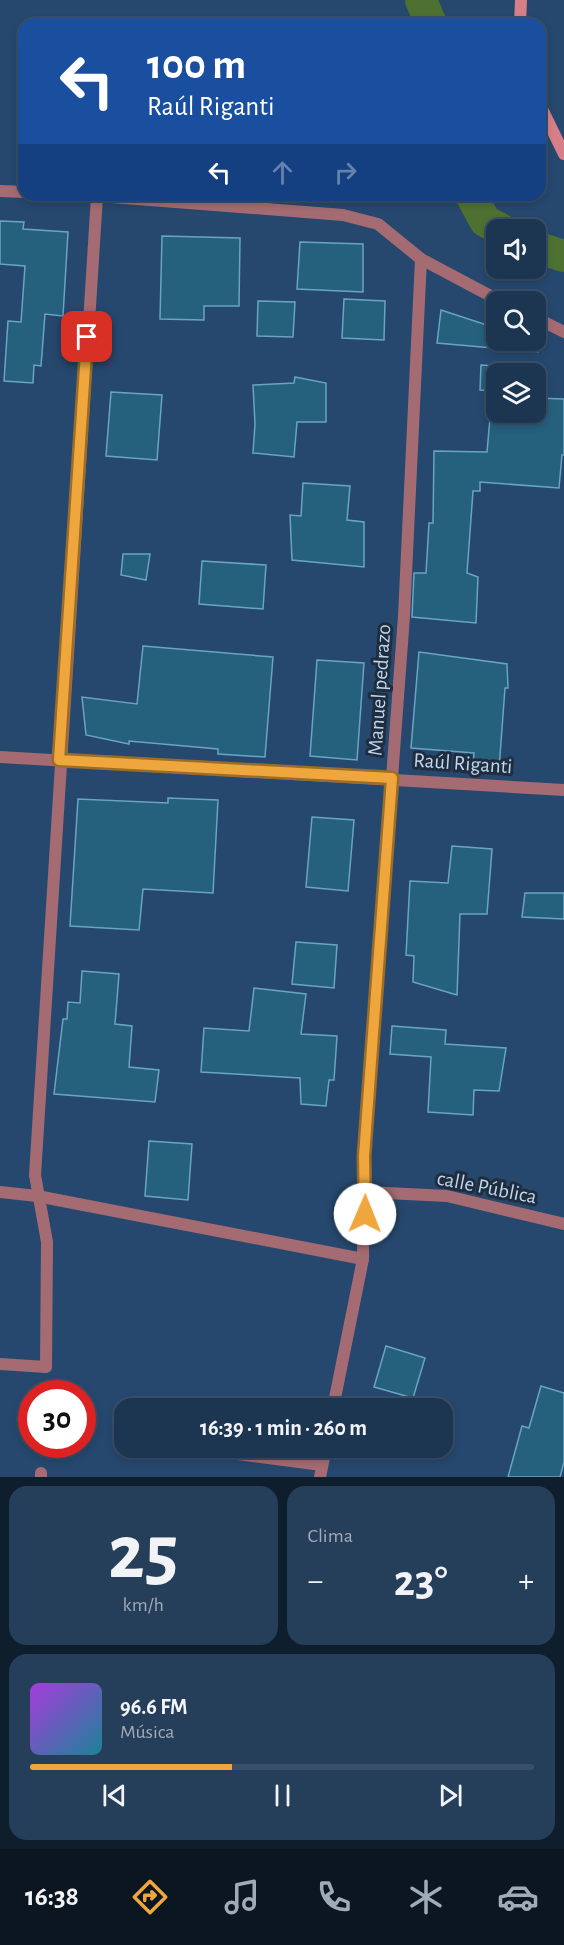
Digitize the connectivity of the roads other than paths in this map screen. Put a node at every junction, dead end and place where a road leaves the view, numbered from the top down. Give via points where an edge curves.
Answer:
1 (521, 0) edge
2 (520, 18) edge
3 (546, 117) edge
4 (564, 154) edge
5 (0, 190) edge
6 (18, 192) edge
7 (97, 201) edge
8 (162, 201) edge
9 (421, 259) junction
10 (486, 294) edge
11 (546, 323) edge
12 (564, 332) edge
13 (0, 757) edge
14 (59, 760) junction
15 (392, 778) junction
16 (564, 790) edge
17 (0, 1192) edge
18 (366, 1192) junction
19 (37, 1196) junction
20 (564, 1224) edge
21 (363, 1259) junction
22 (0, 1364) edge
23 (335, 1398) edge
24 (248, 1458) edge
25 (321, 1471) edge

1 - 2 main road
3 - 4 main road
5 - 6 street
7 - 14 street
8 - 9 street via 343,215 378,224
9 - 10 street
9 - 15 street, Manuel pedrazo
11 - 12 street
13 - 14 street, Raúl Riganti
14 - 15 street, Raúl Riganti
14 - 19 street via 35,1163
15 - 16 street, Raúl Riganti
15 - 18 street, Manuel pedrazo via 364,1156
17 - 19 street
18 - 20 street, calle Pública via 447,1196
18 - 21 street, Manuel pedrazo
19 - 21 street
19 - 22 street via 47,1242 46,1367
21 - 23 street, Manuel pedrazo
24 - 25 street

